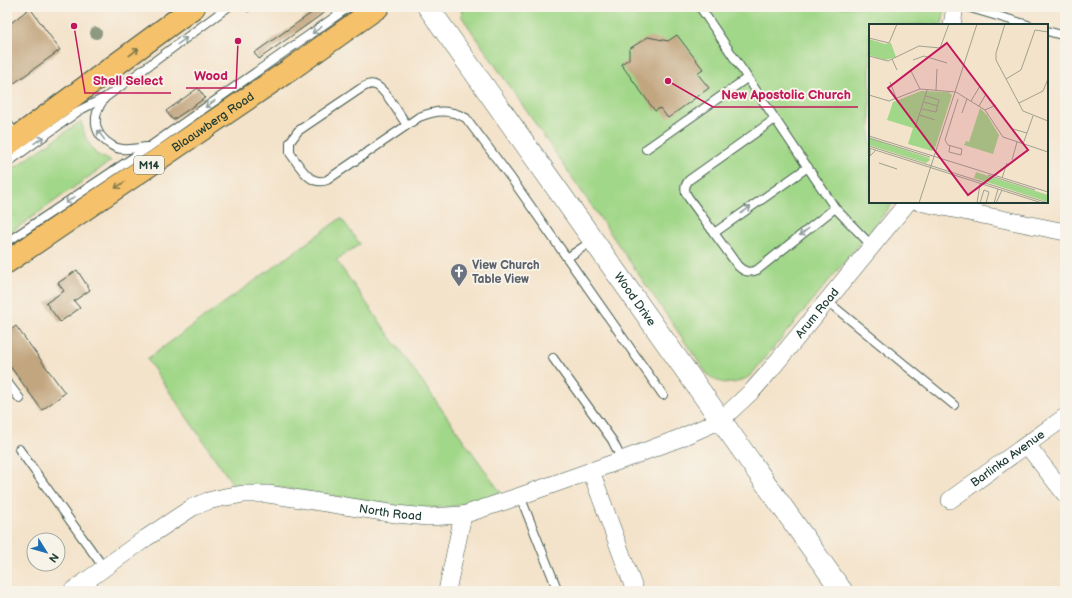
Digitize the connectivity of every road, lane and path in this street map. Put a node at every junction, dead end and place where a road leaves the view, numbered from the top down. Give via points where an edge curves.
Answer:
1 (194, 7) edge
2 (228, 7) edge
3 (348, 7) edge
4 (378, 7) edge
5 (428, 7) edge
6 (700, 7) edge
7 (955, 7) edge
8 (967, 7) edge
9 (952, 24) edge
10 (1025, 24) edge
11 (1048, 31) edge
12 (1065, 36) edge
13 (747, 78) junction
14 (106, 97) junction
15 (775, 119) junction
16 (407, 125) junction
17 (11, 135) edge
18 (149, 147) junction
19 (646, 149) dead end
20 (7, 163) edge
21 (808, 167) junction
22 (907, 203) edge
23 (924, 203) edge
24 (835, 208) junction
25 (1065, 232) edge
26 (714, 233) junction
27 (593, 240) junction
28 (7, 242) edge
29 (872, 246) junction
30 (567, 258) junction
31 (7, 262) edge
32 (827, 302) junction
33 (553, 358) dead end
34 (7, 382) edge
35 (663, 395) dead end
36 (20, 399) dead end
37 (954, 405) dead end
38 (1065, 417) edge
39 (721, 420) junction
40 (1027, 445) junction
41 (19, 449) dead end
42 (622, 460) junction
43 (591, 471) junction
44 (1065, 494) edge
45 (520, 496) junction
46 (950, 500) dead end
47 (463, 515) junction
48 (104, 568) junction
49 (72, 591) edge
50 (447, 591) edge
51 (558, 591) edge
52 (635, 591) edge
53 (842, 591) edge

17 -> 1 main road
14 -> 2 lane
3 -> 18 lane
4 -> 31 main road, Blaauwberg Road / M14
5 - 27 street, Wood Drive
6 - 13 lane
7 - 9 street
8 - 10 lane
11 - 12 lane
13 - 15 lane
13 - 19 lane
18 -> 14 lane via 123,149 100,135 96,127 96,117 98,107
20 -> 14 lane via 80,110
15 - 21 lane
15 - 26 lane via 686,183 685,192
16 - 16 lane via 384,92 376,85 368,85 298,131 290,142 290,153 308,176 322,182
16 - 30 lane via 419,117 441,111 466,118
18 -> 28 lane
21 - 24 lane
26 -> 21 lane
22 - 29 street, Arum Road
23 - 25 street
24 -> 26 lane via 752,272 742,270
24 - 29 lane
27 - 30 lane
27 - 39 street, Wood Drive
29 - 32 street, Arum Road
30 - 35 lane
32 - 37 lane
32 - 39 street, Arum Road via 753,390
33 - 42 lane via 612,440
34 - 36 lane
38 - 40 street, Barlinka Avenue
39 - 42 street, North Road
39 - 53 street, Wood Drive
40 - 44 street
40 - 46 street, Barlinka Avenue
41 - 48 lane
42 - 43 street, North Road
43 - 45 street, North Road
43 - 52 street
45 - 47 street, North Road
45 - 51 lane
47 - 48 street, North Road via 428,517 396,514 268,494 244,494 208,501 193,507
47 - 50 street
48 - 49 street, North Road

